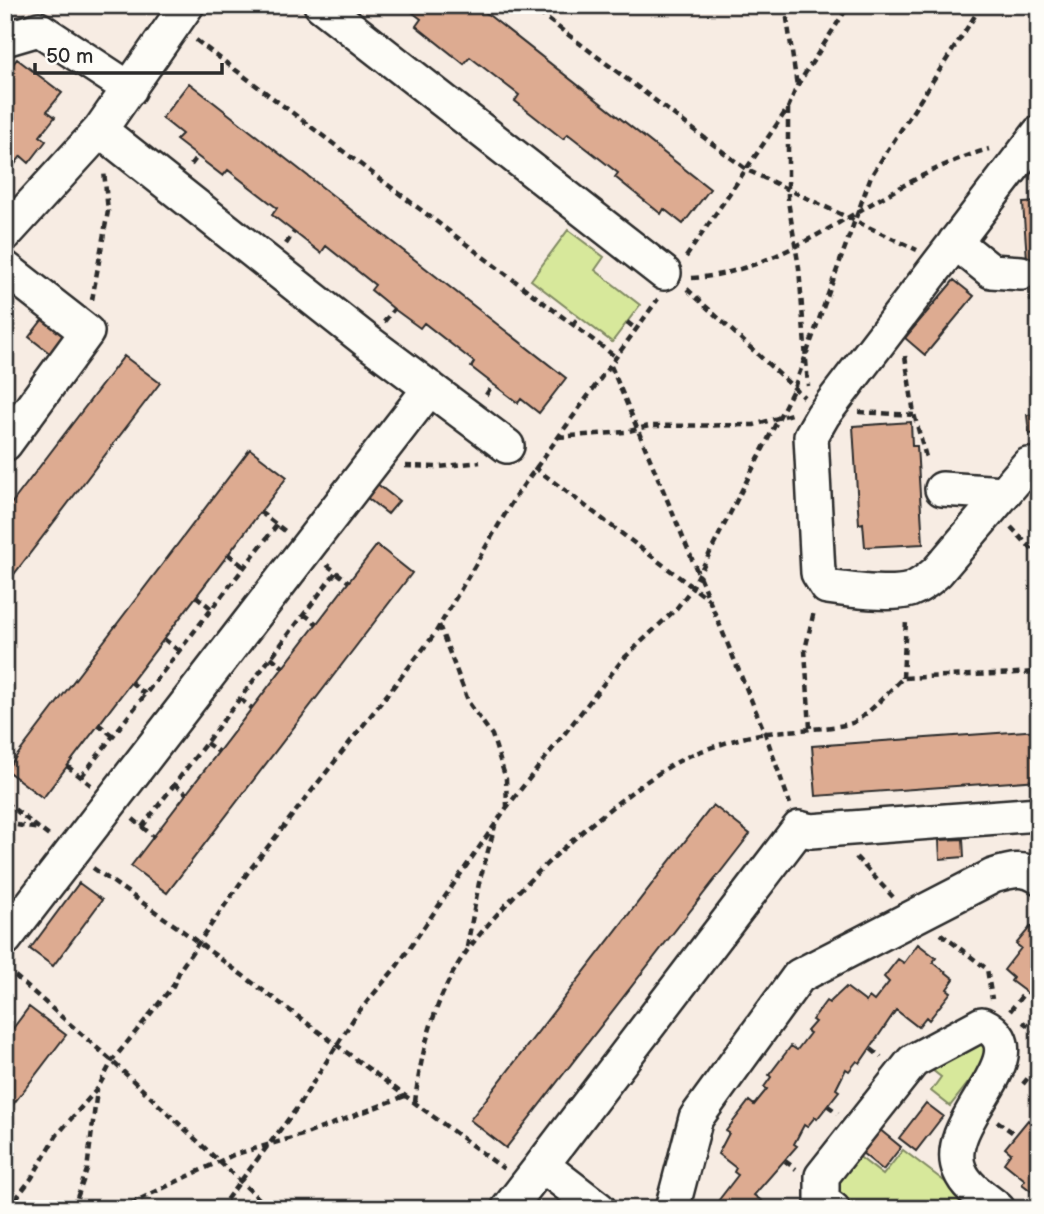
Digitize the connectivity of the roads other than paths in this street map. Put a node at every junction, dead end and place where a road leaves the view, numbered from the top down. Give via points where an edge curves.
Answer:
1 (321, 5) edge
2 (181, 14) edge
3 (5, 39) edge
4 (130, 89) junction
5 (100, 130) junction
6 (1033, 140) edge
7 (5, 234) edge
8 (948, 252) junction
9 (5, 268) edge
10 (1021, 274) dead end
11 (670, 275) road end
12 (430, 388) junction
13 (5, 444) edge
14 (497, 454) road end
15 (1039, 465) edge
16 (934, 475) road end
17 (997, 501) junction
18 (1039, 814) edge
19 (1039, 877) edge
20 (5, 939) edge
21 (525, 1186) edge
22 (598, 1209) edge
23 (673, 1209) edge
24 (832, 1209) edge
25 (998, 1209) edge

1 - 11 lane
2 - 4 lane
3 - 4 lane via 40,29
4 - 5 lane
5 - 7 lane
5 - 12 lane
6 - 8 lane
8 - 10 lane via 991,271
8 - 17 lane via 811,436 821,578 827,587 844,590 907,591 937,572
9 - 13 lane via 87,332
12 - 14 lane
12 - 20 lane
15 - 17 lane via 1028,465
16 - 17 lane
18 - 21 lane via 811,831 799,828
19 - 23 lane via 1030,871 1012,870 993,876 799,976 696,1118
21 - 22 lane
24 - 25 lane via 822,1201 822,1176 913,1061 982,1024 1011,1038 1017,1052 1014,1069 957,1151 959,1170 969,1186

